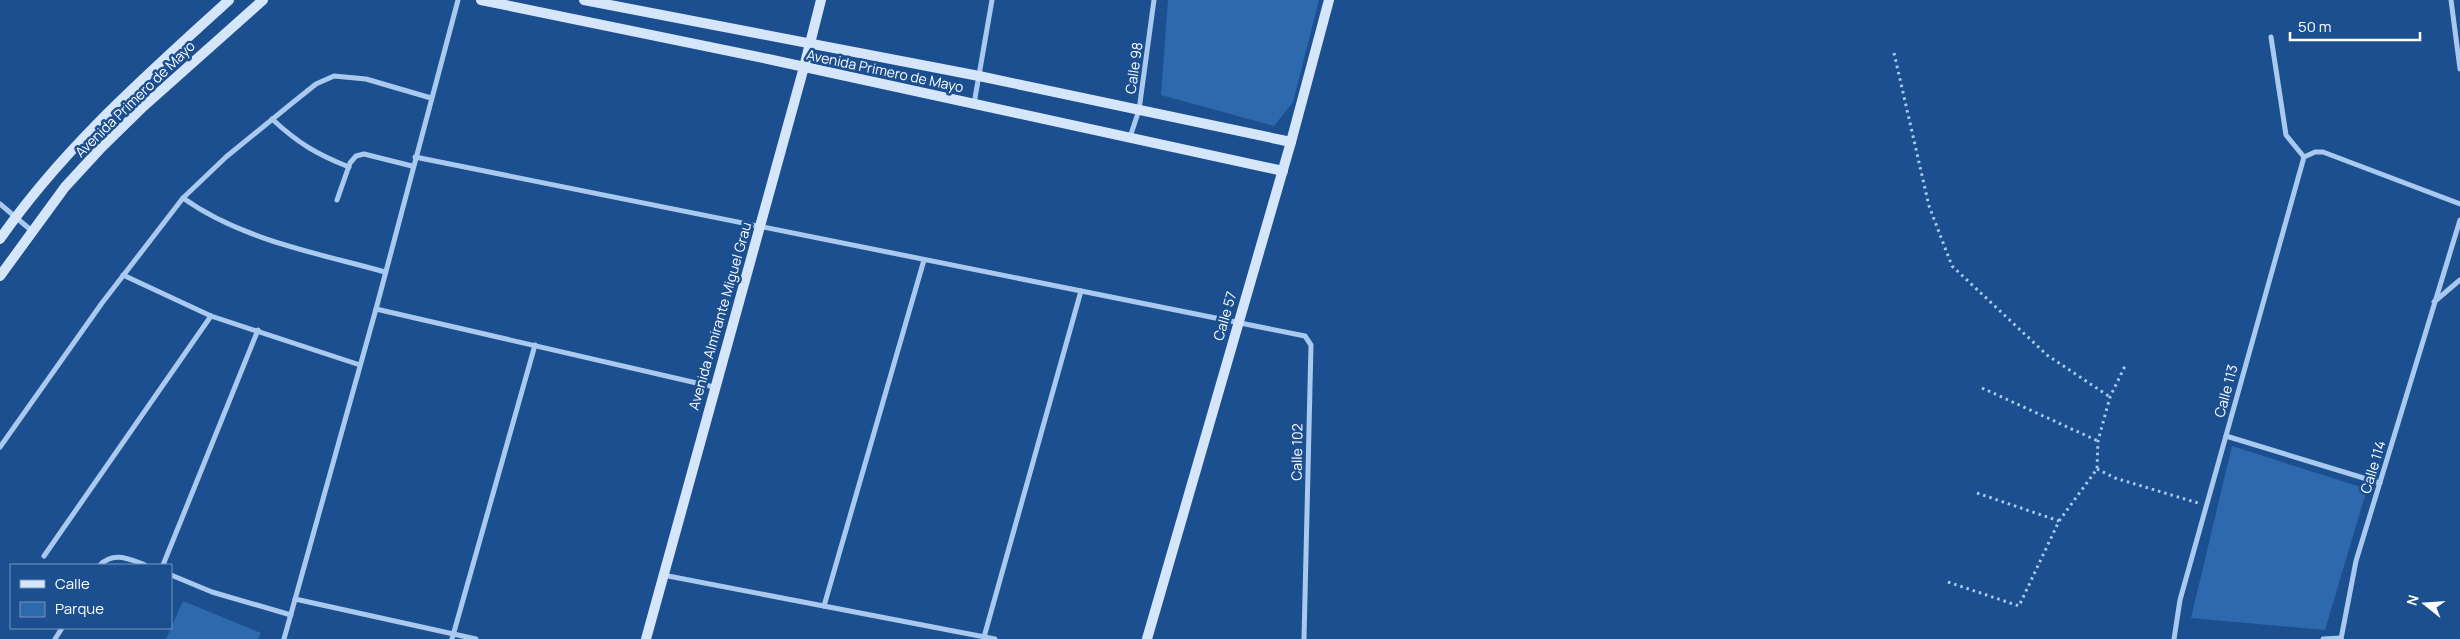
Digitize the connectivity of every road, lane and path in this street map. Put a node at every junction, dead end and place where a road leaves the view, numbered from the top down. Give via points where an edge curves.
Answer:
1 (229, 0) edge
2 (263, 0) edge
3 (458, 0) edge
4 (481, 0) edge
5 (584, 0) edge
6 (820, 0) edge
7 (992, 0) edge
8 (1154, 0) edge
9 (1329, 0) edge
10 (2451, 0) edge
11 (630, 5) edge
12 (2271, 37) dead end
13 (810, 44) junction
14 (1894, 53) dead end
15 (804, 67) junction
16 (2460, 70) edge
17 (979, 76) junction
18 (431, 98) junction
19 (974, 104) junction
20 (1139, 110) junction
21 (272, 119) junction
22 (1130, 138) junction
23 (1291, 142) junction
24 (414, 156) junction
25 (2304, 157) junction
26 (412, 166) junction
27 (349, 167) junction
28 (1283, 171) junction
29 (183, 198) junction
30 (337, 200) dead end
31 (0, 204) edge
32 (2460, 204) edge
33 (15, 217) junction
34 (2460, 220) edge
35 (759, 227) junction
36 (32, 230) junction
37 (0, 239) edge
38 (924, 260) junction
39 (385, 272) junction
40 (123, 275) junction
41 (0, 276) edge
42 (2460, 280) edge
43 (1081, 291) junction
44 (2434, 302) junction
45 (376, 309) junction
46 (211, 316) junction
47 (1238, 321) junction
48 (258, 330) junction
49 (535, 345) junction
50 (360, 365) junction
51 (2125, 366) dead end
52 (714, 387) junction
53 (1982, 388) dead end
54 (2110, 397) junction
55 (2226, 436) junction
56 (2098, 441) junction
57 (0, 447) edge
58 (2097, 469) junction
59 (2380, 483) junction
60 (1977, 492) dead end
61 (2207, 505) junction
62 (2059, 521) junction
63 (44, 556) dead end
64 (101, 564) edge
65 (142, 564) edge
66 (163, 564) edge
67 (663, 575) junction
68 (172, 576) edge
69 (1948, 582) dead end
70 (295, 598) junction
71 (824, 606) junction
72 (290, 615) junction
73 (453, 637) edge
74 (984, 637) junction
75 (284, 639) edge
76 (476, 639) edge
77 (646, 639) edge
78 (996, 639) edge
79 (1147, 639) edge
80 (1304, 639) edge
81 (2174, 639) edge
82 (2323, 639) edge
83 (2341, 639) edge

1 - 33 street, Avenida Primero de Mayo via 85,134
2 - 36 street, Avenida Primero de Mayo via 122,127 65,187
3 - 18 street
4 - 15 street, Avenida Primero de Mayo
5 - 11 street, Avenida Primero de Mayo
6 - 13 street, Avenida Almirante Miguel Grau
7 - 17 street
8 - 20 street, Calle 98
9 - 23 street, Calle 57
10 - 16 street
11 - 13 street, Avenida Primero de Mayo
12 - 25 street via 2286,136
13 - 15 street, Avenida Almirante Miguel Grau
13 - 17 street, Avenida Primero de Mayo
14 - 54 path via 1929,206 1952,266 2047,355
15 - 19 street, Avenida Primero de Mayo
15 - 35 street, Avenida Almirante Miguel Grau
17 - 19 street
17 - 20 street, Avenida Primero de Mayo
18 - 21 street via 366,78 334,76 316,84
18 - 24 street
19 - 22 street, Avenida Primero de Mayo
20 - 22 street, Calle 98
20 - 23 street, Avenida Primero de Mayo
21 - 27 street via 308,149
21 - 29 street
22 - 28 street, Avenida Primero de Mayo
23 - 28 street, Calle 57
24 - 26 street
24 - 35 street, Calle 102
25 - 32 street via 2323,152
25 - 55 street, Calle 113
26 - 27 street via 364,154 356,156
26 - 39 street
27 - 30 street
28 - 47 street, Calle 57
29 - 39 street via 222,222 246,231
29 - 40 street
31 - 33 street
33 - 36 street
33 - 37 street, Avenida Primero de Mayo
34 - 44 street, Calle 114
35 - 38 street, Calle 102
35 - 52 street, Avenida Almirante Miguel Grau
36 - 41 street, Avenida Primero de Mayo
38 - 43 street, Calle 102
38 - 71 street
39 - 45 street
40 - 46 street
40 - 57 street
42 - 44 street
43 - 47 street, Calle 102
43 - 74 street
44 - 59 street, Calle 114
45 - 49 street
45 - 50 street
46 - 48 street
46 - 63 street
47 - 79 street, Calle 57
47 - 80 street, Calle 102 via 1302,335 1311,345
48 - 50 street
48 - 66 street
49 - 52 street
49 - 73 street
50 - 70 street
51 - 54 path
52 - 67 street, Avenida Almirante Miguel Grau
53 - 56 path
54 - 56 path
55 - 59 street
55 - 61 street, Calle 113
56 - 58 path
58 - 61 path via 2115,478
58 - 62 path
59 - 83 street, Calle 114 via 2356,561
60 - 62 path
61 - 81 street, Calle 113 via 2180,600
62 - 69 path via 2019,606
64 - 65 street via 119,556
67 - 71 street
67 - 77 street, Avenida Almirante Miguel Grau
68 - 72 street
70 - 72 street
70 - 73 street
71 - 74 street
72 - 75 street
73 - 76 street
74 - 78 street
82 - 83 street

